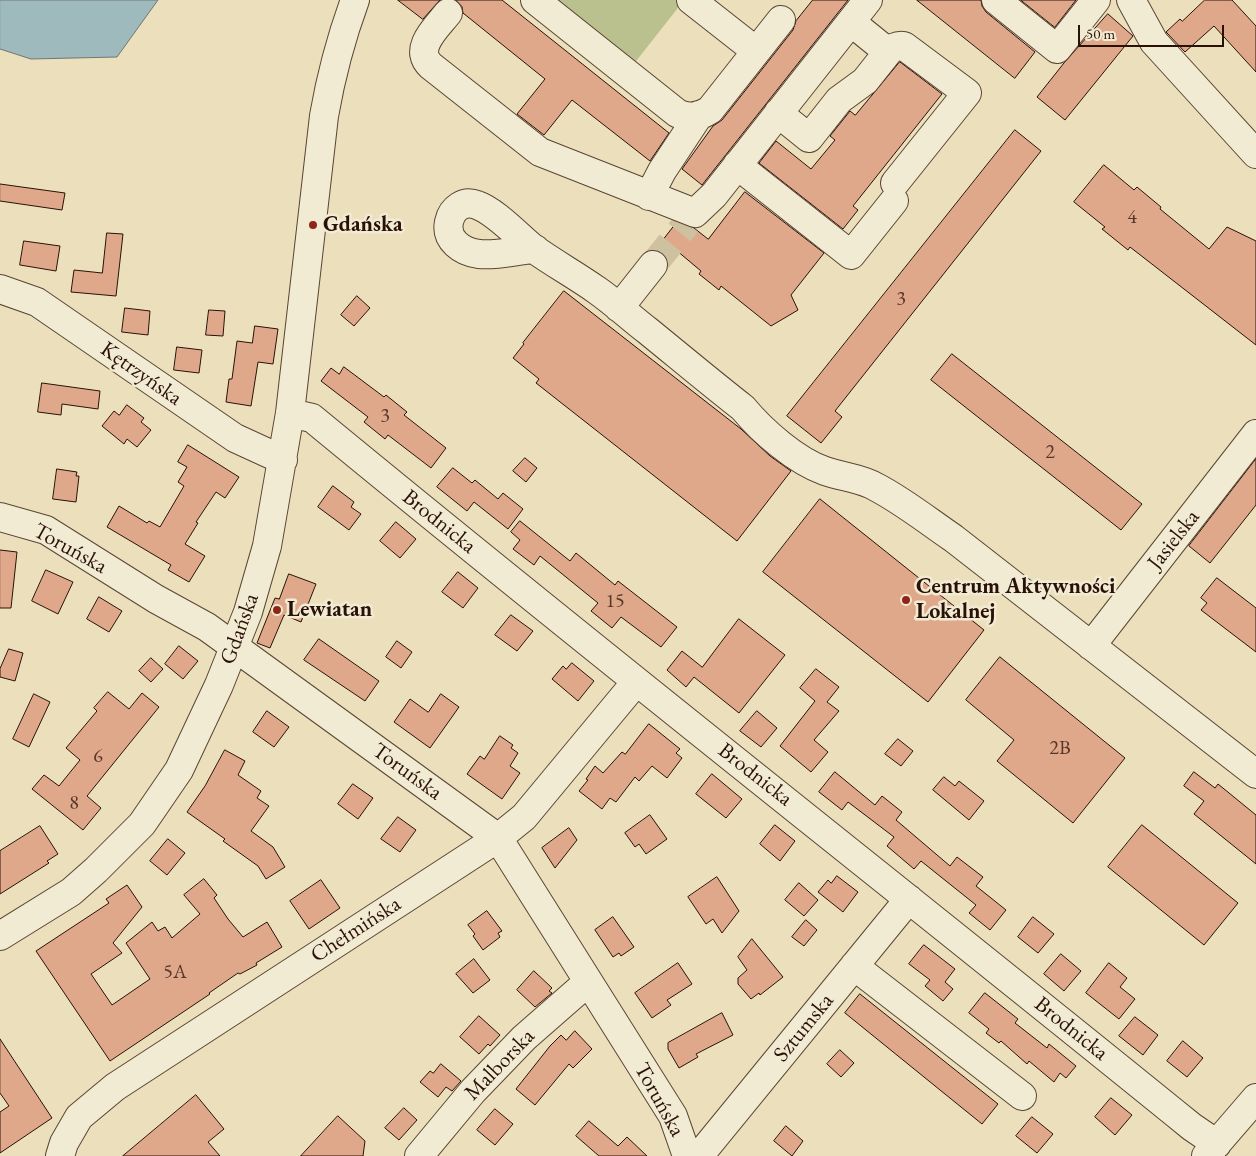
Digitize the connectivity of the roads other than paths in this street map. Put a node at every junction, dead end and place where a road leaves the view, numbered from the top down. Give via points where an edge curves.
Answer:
1 (355, 0) edge
2 (535, 0) edge
3 (691, 0) edge
4 (996, 0) edge
5 (1096, 0) edge
6 (1131, 0) edge
7 (860, 7) edge
8 (448, 13) dead end
9 (781, 20) dead end
10 (756, 52) junction
11 (888, 52) junction
12 (778, 114) junction
13 (699, 116) junction
14 (1256, 154) edge
15 (737, 165) junction
16 (649, 196) junction
17 (535, 249) dead end
18 (653, 265) tunnel mouth
19 (0, 289) edge
20 (619, 308) junction
21 (290, 414) junction
22 (1256, 434) edge
23 (283, 460) junction
24 (0, 517) edge
25 (1091, 646) junction
26 (233, 648) junction
27 (636, 682) junction
28 (1256, 774) edge
29 (498, 838) junction
30 (909, 899) junction
31 (0, 936) edge
32 (854, 966) junction
33 (588, 982) junction
34 (1022, 1096) dead end
35 (1256, 1098) edge
36 (1211, 1150) edge
37 (60, 1156) edge
38 (419, 1156) edge
39 (687, 1156) edge
40 (699, 1156) edge

1 - 21 street, Gdańska via 340,40 324,116
2 - 13 street via 677,112 688,117
3 - 10 street
4 - 5 street via 1057,49
6 - 14 street via 1154,42
7 - 11 street
7 - 12 street
8 - 16 street via 425,44 428,64 540,152
9 - 10 street
10 - 13 street via 710,110
11 - 12 street via 865,81 839,100 809,138
11 - 15 street via 898,45 904,46 967,93 851,256
12 - 15 street
13 - 16 street via 662,170
15 - 16 street via 691,218
17 - 20 street
18 - 20 street
19 - 23 street, Kętrzyńska via 37,302 235,438
20 - 25 street via 803,460 824,471 874,486 889,494 953,538
21 - 23 street, Gdańska
21 - 27 street, Brodnicka via 312,418
22 - 25 street, Jasielska
23 - 26 street, Gdańska via 267,546 248,612
24 - 26 street, Toruńska via 46,530 207,627
25 - 28 street
26 - 29 street, Toruńska
26 - 31 street, Gdańska via 179,770 142,824 71,892
27 - 29 street, Chełmińska via 524,818
27 - 30 street, Brodnicka
29 - 33 street, Toruńska
29 - 37 street, Chełmińska via 115,1087 79,1117
30 - 32 street, Sztumska
30 - 36 street, Brodnicka via 1192,1127
32 - 34 street
32 - 40 street, Sztumska
33 - 38 street, Malborska via 524,1038 473,1091
33 - 39 street, Toruńska via 673,1116
35 - 36 street

